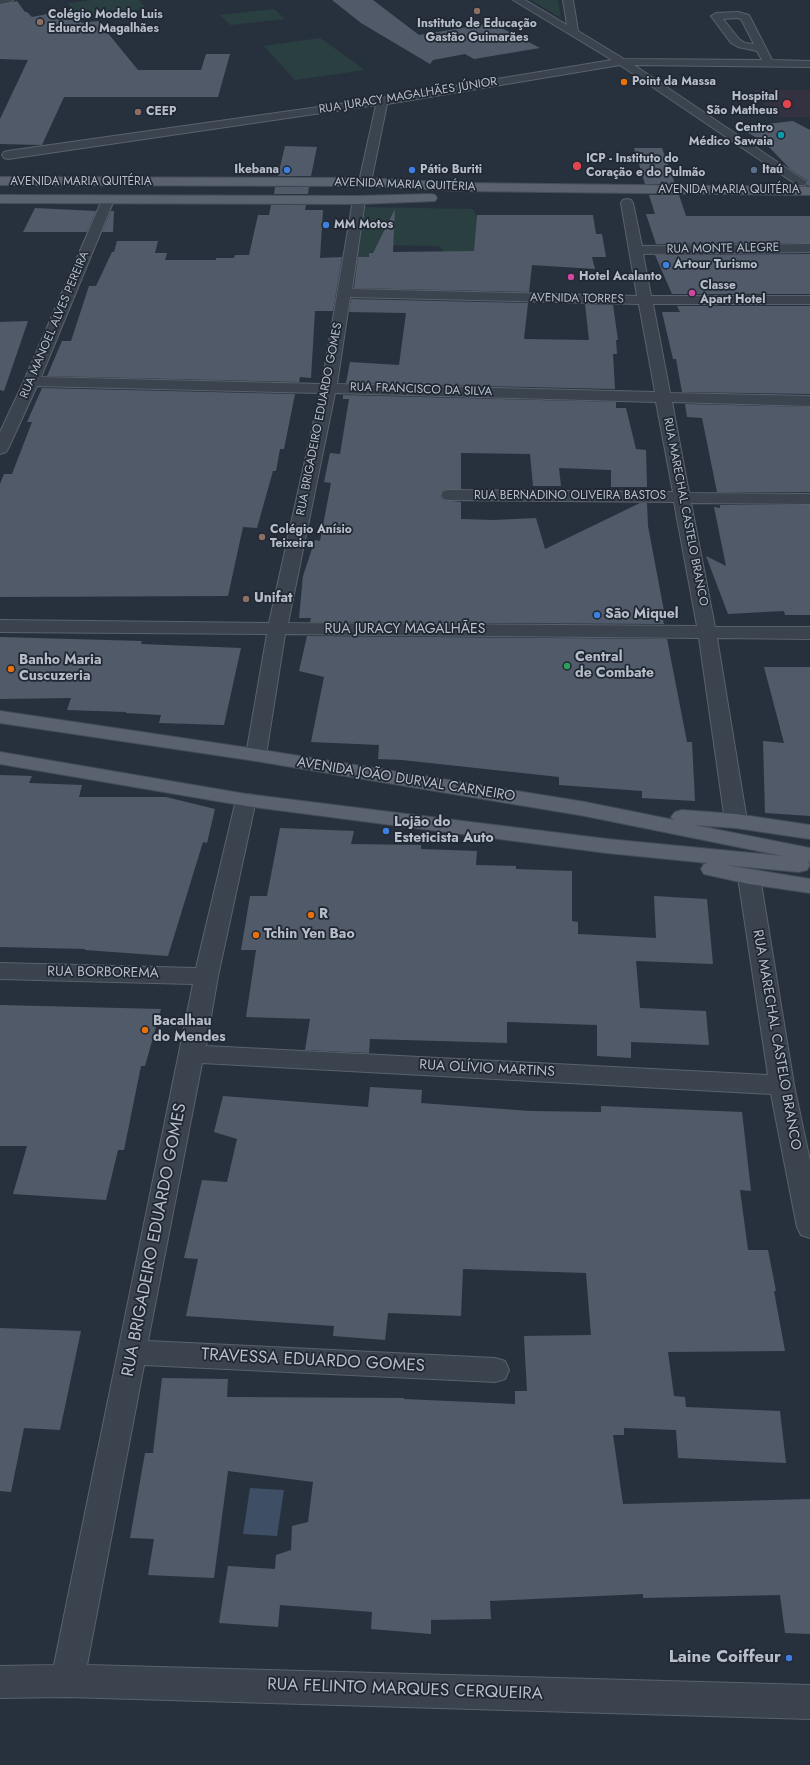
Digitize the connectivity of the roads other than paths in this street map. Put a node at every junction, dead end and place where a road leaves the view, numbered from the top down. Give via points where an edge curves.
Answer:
1 (8, 0) edge
2 (518, 0) edge
3 (568, 0) edge
4 (0, 1) edge
5 (573, 33) junction
6 (762, 49) dead end
7 (622, 62) junction
8 (769, 64) junction
9 (810, 64) edge
10 (382, 101) junction
11 (8, 155) dead end
12 (0, 181) edge
13 (368, 182) junction
14 (805, 182) edge
15 (810, 191) edge
16 (810, 197) edge
17 (0, 200) edge
18 (108, 200) junction
19 (362, 200) junction
20 (444, 201) dead end
21 (627, 203) dead end
22 (810, 248) edge
23 (637, 250) junction
24 (345, 293) junction
25 (644, 300) junction
26 (810, 300) edge
27 (32, 381) junction
28 (329, 388) junction
29 (663, 397) junction
30 (810, 400) edge
31 (0, 449) edge
32 (449, 496) dead end
33 (683, 497) junction
34 (810, 499) edge
35 (0, 626) edge
36 (277, 629) junction
37 (707, 632) junction
38 (810, 633) edge
39 (3, 718) edge
40 (256, 755) junction
41 (0, 758) edge
42 (246, 800) junction
43 (585, 809) junction
44 (736, 821) junction
45 (810, 832) edge
46 (607, 846) junction
47 (810, 855) edge
48 (810, 866) edge
49 (749, 877) junction
50 (810, 886) edge
51 (0, 971) edge
52 (206, 976) junction
53 (192, 1054) junction
54 (782, 1085) junction
55 (810, 1227) edge
56 (132, 1352) junction
57 (495, 1370) dead end
58 (68, 1681) junction
59 (0, 1684) edge
60 (810, 1702) edge

1 - 4 street
2 - 5 street
3 - 5 street
5 - 7 street
6 - 8 street
7 - 8 street, RUA JURACY MAGALHÃES JÚNIOR
7 - 10 street, RUA JURACY MAGALHÃES JÚNIOR
7 - 14 street
8 - 9 street, RUA JURACY MAGALHÃES JÚNIOR
10 - 11 street, RUA JURACY MAGALHÃES JÚNIOR
10 - 13 street
12 - 13 main road, AVENIDA MARIA QUITÉRIA
13 - 14 main road
13 - 15 main road, AVENIDA MARIA QUITÉRIA via 461,187
16 - 19 main road, AVENIDA MARIA QUITÉRIA via 521,196
17 - 18 main road, AVENIDA MARIA QUITÉRIA
18 - 19 main road, AVENIDA MARIA QUITÉRIA
18 - 27 street, RUA MANOEL ALVES PEREIRA
19 - 20 main road
19 - 24 street, RUA BRIGADEIRO EDUARDO GOMES
21 - 23 street, RUA MARECHAL CASTELO BRANCO
22 - 23 street, RUA MONTE ALEGRE
23 - 25 street, RUA MARECHAL CASTELO BRANCO
24 - 25 street, AVENIDA TORRES
24 - 28 street, RUA BRIGADEIRO EDUARDO GOMES
25 - 26 street, AVENIDA TORRES
25 - 29 street, RUA MARECHAL CASTELO BRANCO
27 - 28 street, RUA FRANCISCO DA SILVA
27 - 31 street, RUA MANOEL ALVES PEREIRA
28 - 29 street, RUA FRANCISCO DA SILVA
28 - 36 street, RUA BRIGADEIRO EDUARDO GOMES
29 - 30 street, RUA FRANCISCO DA SILVA
29 - 33 street, RUA MARECHAL CASTELO BRANCO
32 - 33 street, RUA BERNADINO OLIVEIRA BASTOS
33 - 34 street, RUA BERNADINO OLIVEIRA BASTOS
33 - 37 street, RUA MARECHAL CASTELO BRANCO
35 - 36 street, RUA JURACY MAGALHÃES
36 - 37 street, RUA JURACY MAGALHÃES
36 - 40 street, RUA BRIGADEIRO EDUARDO GOMES
37 - 38 street, RUA JURACY MAGALHÃES
37 - 44 street, RUA MARECHAL CASTELO BRANCO
39 - 40 main road, AVENIDA JOÃO DURVAL CARNEIRO
40 - 43 main road, AVENIDA JOÃO DURVAL CARNEIRO
41 - 42 main road
42 - 46 main road
42 - 52 street, RUA BRIGADEIRO EDUARDO GOMES
43 - 44 main road
43 - 47 main road, AVENIDA JOÃO DURVAL CARNEIRO
44 - 45 main road
46 - 48 main road
46 - 49 main road
49 - 50 main road
49 - 54 street, RUA MARECHAL CASTELO BRANCO
51 - 52 street, RUA BORBOREMA
52 - 53 street, RUA BRIGADEIRO EDUARDO GOMES
53 - 54 street, RUA OLÍVIO MARTINS
53 - 56 street, RUA BRIGADEIRO EDUARDO GOMES
54 - 55 street, RUA MARECHAL CASTELO BRANCO
56 - 57 street, TRAVESSA EDUARDO GOMES
56 - 58 street, RUA BRIGADEIRO EDUARDO GOMES
58 - 59 street, RUA FELINTO MARQUES CERQUEIRA
58 - 60 street, RUA FELINTO MARQUES CERQUEIRA

